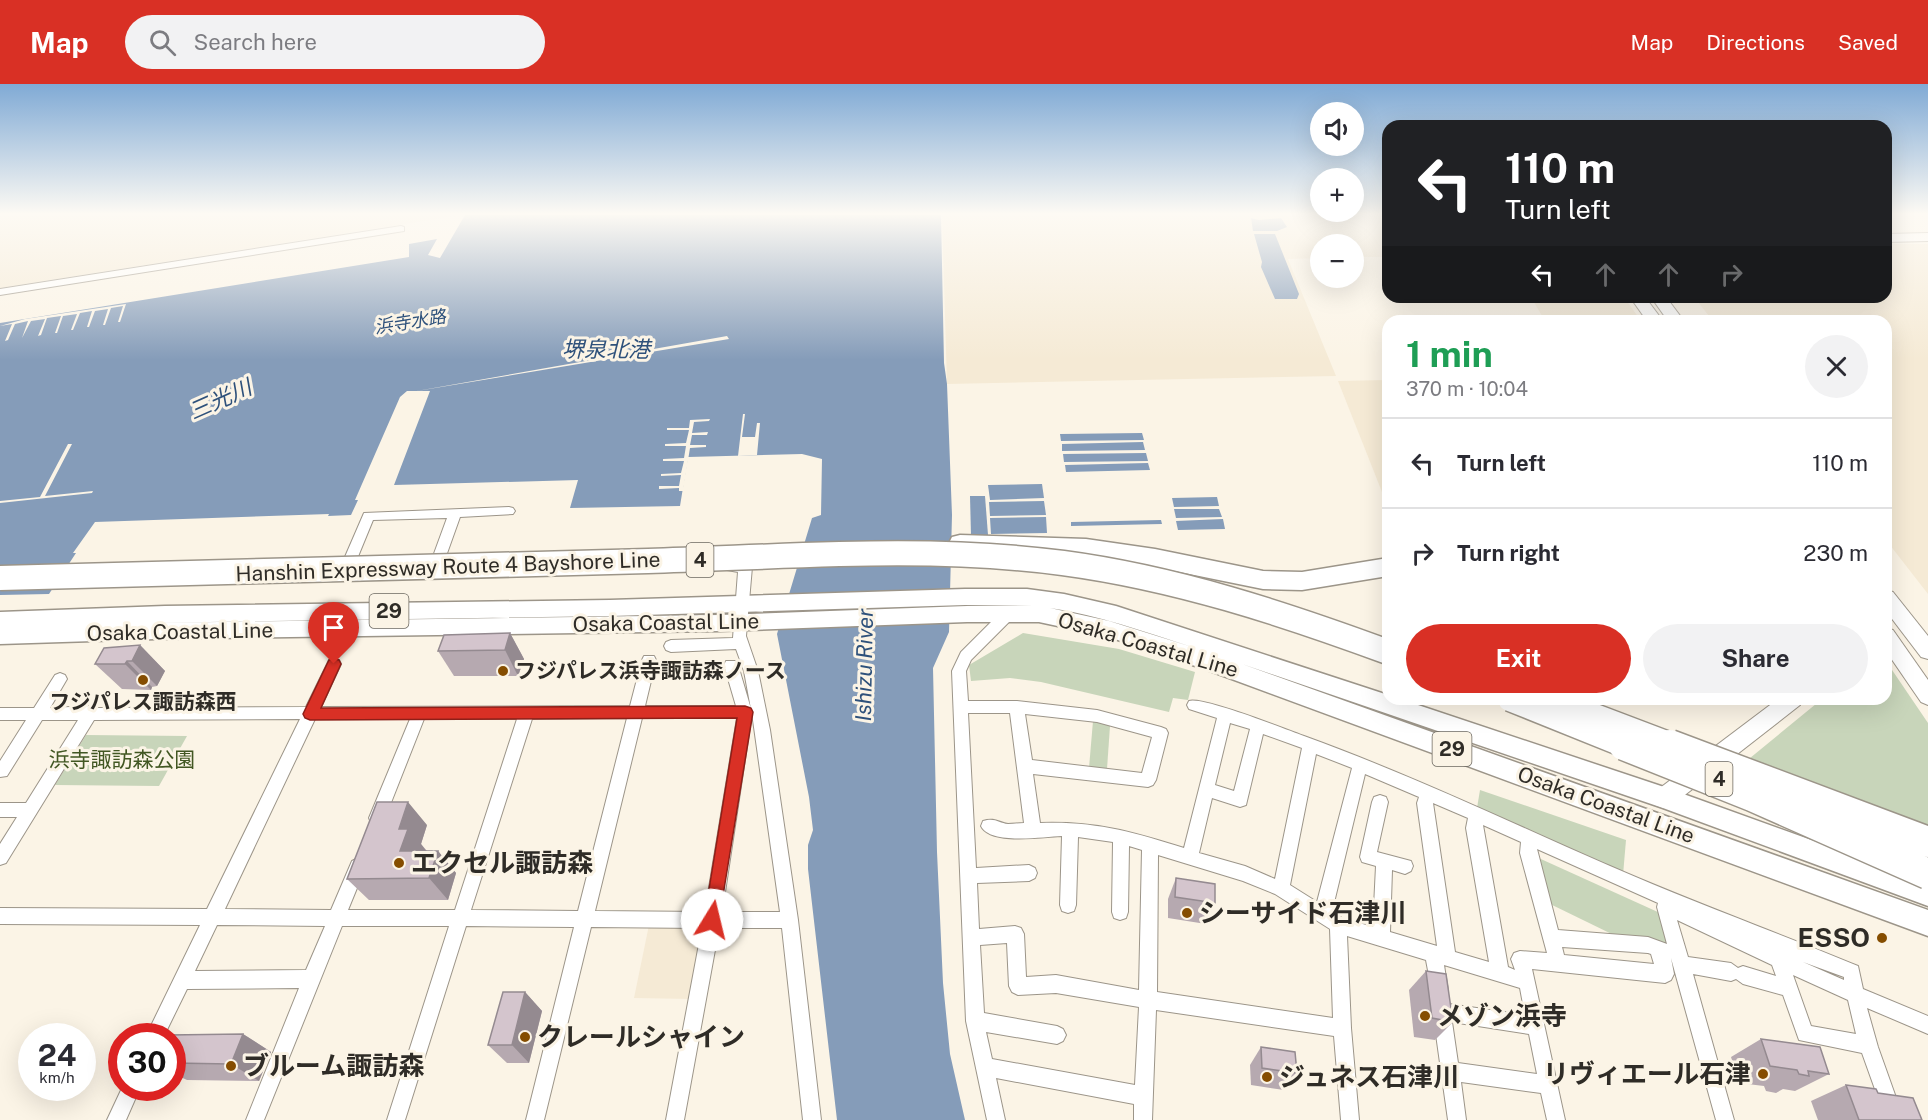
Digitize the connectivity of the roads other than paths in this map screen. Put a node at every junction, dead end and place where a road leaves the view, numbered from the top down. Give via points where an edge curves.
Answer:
1 (182, 263) edge
2 (0, 292) edge
3 (509, 511) dead end
4 (455, 513) junction
5 (960, 543) junction
6 (0, 565) edge
7 (1382, 568) edge
8 (434, 575) junction
9 (0, 578) edge
10 (966, 605) junction
11 (1892, 605) edge
12 (1009, 614) junction
13 (0, 620) edge
14 (742, 623) junction
15 (1382, 635) edge
16 (0, 636) edge
17 (1892, 645) edge
18 (671, 646) dead end
19 (1926, 649) edge
20 (1382, 650) edge
21 (649, 660) dead end
22 (334, 664) dead end
23 (730, 665) dead end
24 (60, 679) dead end
25 (1928, 696) edge
26 (1382, 703) edge
27 (1194, 705) dead end
28 (1387, 705) edge
29 (1524, 705) edge
30 (1525, 705) edge
31 (1566, 705) edge
32 (1785, 705) edge
33 (961, 707) junction
34 (1017, 707) junction
35 (92, 712) junction
36 (745, 712) junction
37 (38, 713) junction
38 (526, 713) junction
39 (0, 714) edge
40 (310, 714) junction
41 (419, 714) junction
42 (634, 714) junction
43 (1225, 714) junction
44 (1258, 726) junction
45 (1310, 744) junction
46 (1360, 765) junction
47 (1024, 766) junction
48 (2, 771) dead end
49 (1207, 789) junction
50 (1428, 792) junction
51 (1664, 798) junction
52 (1380, 802) dead end
53 (0, 810) edge
54 (31, 810) junction
55 (1477, 813) junction
56 (989, 826) dead end
57 (1033, 829) junction
58 (1070, 829) junction
59 (372, 832) edge
60 (1121, 836) junction
61 (1530, 837) junction
62 (1928, 842) edge
63 (1150, 847) junction
64 (363, 854) edge
65 (0, 858) edge
66 (1190, 858) junction
67 (1928, 859) edge
68 (1384, 861) junction
69 (1405, 866) dead end
70 (1029, 873) dead end
71 (1928, 874) edge
72 (967, 876) junction
73 (1281, 889) junction
74 (1928, 894) edge
75 (1068, 904) dead end
76 (1120, 912) dead end
77 (0, 916) edge
78 (1322, 916) junction
79 (212, 918) junction
80 (337, 919) junction
81 (461, 920) junction
82 (712, 920) junction
83 (790, 920) junction
84 (585, 921) junction
85 (1928, 923) edge
86 (1338, 926) junction
87 (970, 938) junction
88 (1381, 938) junction
89 (1551, 938) junction
90 (1658, 949) junction
91 (1440, 956) junction
92 (1779, 959) junction
93 (1680, 961) junction
94 (1558, 963) junction
95 (1500, 974) junction
96 (311, 979) junction
97 (182, 980) junction
98 (1527, 982) junction
99 (1789, 988) junction
100 (1854, 994) junction
101 (1148, 1000) junction
102 (1442, 1012) junction
103 (975, 1021) junction
104 (161, 1023) edge
105 (1928, 1025) edge
106 (1536, 1026) junction
107 (1342, 1028) junction
108 (1057, 1035) dead end
109 (1867, 1044) junction
110 (985, 1067) junction
111 (1450, 1071) junction
112 (1548, 1085) junction
113 (1144, 1096) junction
114 (125, 1101) edge
115 (116, 1120) edge
116 (255, 1120) edge
117 (396, 1120) edge
118 (535, 1120) edge
119 (675, 1120) edge
120 (812, 1120) edge
121 (996, 1120) edge
122 (1143, 1120) edge
123 (1350, 1120) edge
124 (1457, 1120) edge
125 (1463, 1120) edge
126 (1556, 1120) edge
127 (1725, 1120) edge
128 (1895, 1120) edge

1 - 2 street
3 - 4 street
4 - 8 street
4 - 8 street via 368,516 343,578
5 - 6 highway, Hanshin Expressway Route 4 Bayshore Line / 4
5 - 7 highway via 1086,548 1263,580 1302,581
5 - 15 highway, Hanshin Expressway Route 4 Bayshore Line / 4 via 1131,561 1252,591
8 - 14 street via 745,567
9 - 20 highway, Hanshin Expressway Route 4 Bayshore Line / 4, bridge via 826,556 1002,557 1130,574 1193,588 1316,625
10 - 12 main road, Osaka Coastal Line / 29
10 - 14 main road, Osaka Coastal Line / 29 via 777,612
10 - 26 main road, Osaka Coastal Line / 29 via 1027,597 1116,614
11 - 19 street
12 - 33 street via 966,656 959,671
12 - 85 main road, Osaka Coastal Line / 29 via 1039,614 1108,629 1217,664
13 - 14 main road, Osaka Coastal Line / 29 via 165,614
14 - 16 main road, Osaka Coastal Line / 29
14 - 18 street
14 - 83 street via 763,730
17 - 25 street
21 - 42 street
22 - 40 street
23 - 36 street
24 - 37 street
27 - 43 street
28 - 51 main road, Osaka Coastal Line / 29
29 - 71 highway, bridge via 1752,795
30 - 67 highway, 4, bridge
31 - 62 highway, 4, bridge
32 - 51 street
33 - 34 street
33 - 72 street
34 - 47 street
34 - 47 street via 1097,716 1161,733 1148,780
35 - 37 street
35 - 40 street
35 - 54 street
36 - 42 street
36 - 82 street
37 - 39 street
37 - 48 street
38 - 41 street
38 - 42 street
38 - 81 street
40 - 41 street
40 - 79 street
41 - 59 street
42 - 84 street
43 - 44 street
43 - 49 street
44 - 45 street
44 - 49 street via 1240,800
45 - 46 street
45 - 73 street
46 - 50 street
46 - 78 street
47 - 57 street
49 - 66 street
50 - 55 street
50 - 91 street via 1425,803
51 - 74 main road, Osaka Coastal Line / 29
52 - 68 street via 1368,857
53 - 54 street
54 - 65 street
55 - 61 street
55 - 95 street via 1474,828
56 - 57 street via 997,826 997,831
57 - 58 street
58 - 60 street
58 - 75 street
60 - 63 street
60 - 76 street
61 - 89 street via 1528,853
61 - 100 street via 1661,896 1852,972
63 - 66 street
63 - 101 street
64 - 80 street
66 - 73 street
68 - 69 street
68 - 88 street
70 - 72 street
72 - 87 street
73 - 78 street
77 - 79 street
78 - 86 street
79 - 80 street
79 - 97 street
80 - 81 street
80 - 96 street
81 - 84 street
81 - 117 street
82 - 83 street
82 - 84 street
82 - 119 street
83 - 120 street
84 - 118 street
86 - 88 street
86 - 107 street
87 - 101 street via 1015,934 1018,986 1056,984
87 - 103 street
88 - 91 street
89 - 90 street
89 - 94 street
90 - 93 street
90 - 94 street via 1665,974
91 - 95 street
91 - 102 street
92 - 93 street via 1665,907
92 - 99 street
92 - 100 street
93 - 99 street
93 - 127 street
94 - 98 street via 1520,959
95 - 98 street
96 - 97 street
96 - 116 street
97 - 104 street
98 - 106 street
99 - 109 street via 1805,1034
100 - 105 street
100 - 109 street
101 - 107 street
101 - 113 street
102 - 106 street
102 - 111 street
103 - 108 street
103 - 110 street
106 - 112 street
107 - 123 street
109 - 128 street
110 - 113 street
110 - 121 street
111 - 112 street
111 - 124 street
112 - 126 street
113 - 122 street
114 - 115 street
124 - 125 street

